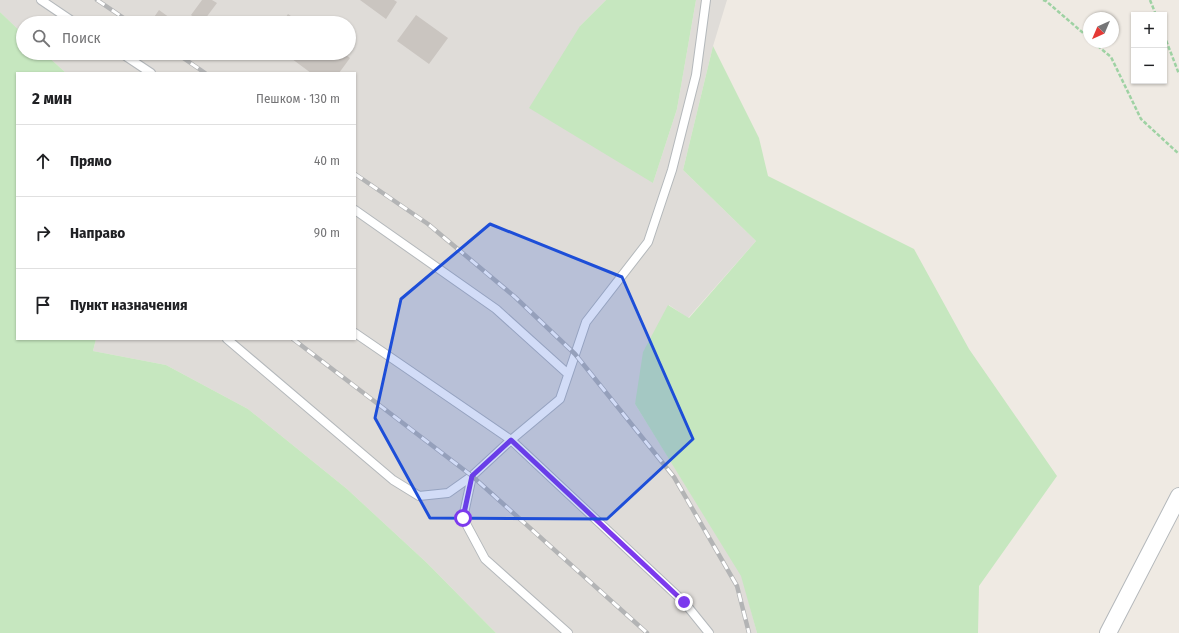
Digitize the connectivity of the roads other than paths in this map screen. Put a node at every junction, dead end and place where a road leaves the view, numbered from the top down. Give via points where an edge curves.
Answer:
1 (41, 0) edge
2 (706, 0) edge
3 (65, 16) edge
4 (132, 60) edge
5 (150, 72) edge
6 (356, 211) edge
7 (356, 334) edge
8 (228, 340) edge
9 (568, 374) junction
10 (511, 440) junction
11 (472, 476) junction
12 (1179, 496) edge
13 (568, 633) edge
14 (709, 633) edge
15 (1108, 633) edge

1 - 3 lane
2 - 9 lane via 696,75 672,170 648,242 586,322
4 - 5 lane
6 - 9 lane via 496,309
7 - 10 lane
8 - 11 lane via 393,480 419,496 448,494
9 - 10 lane via 560,400
10 - 11 lane
10 - 14 lane via 684,602
11 - 13 lane via 463,518 485,559
12 - 15 street

